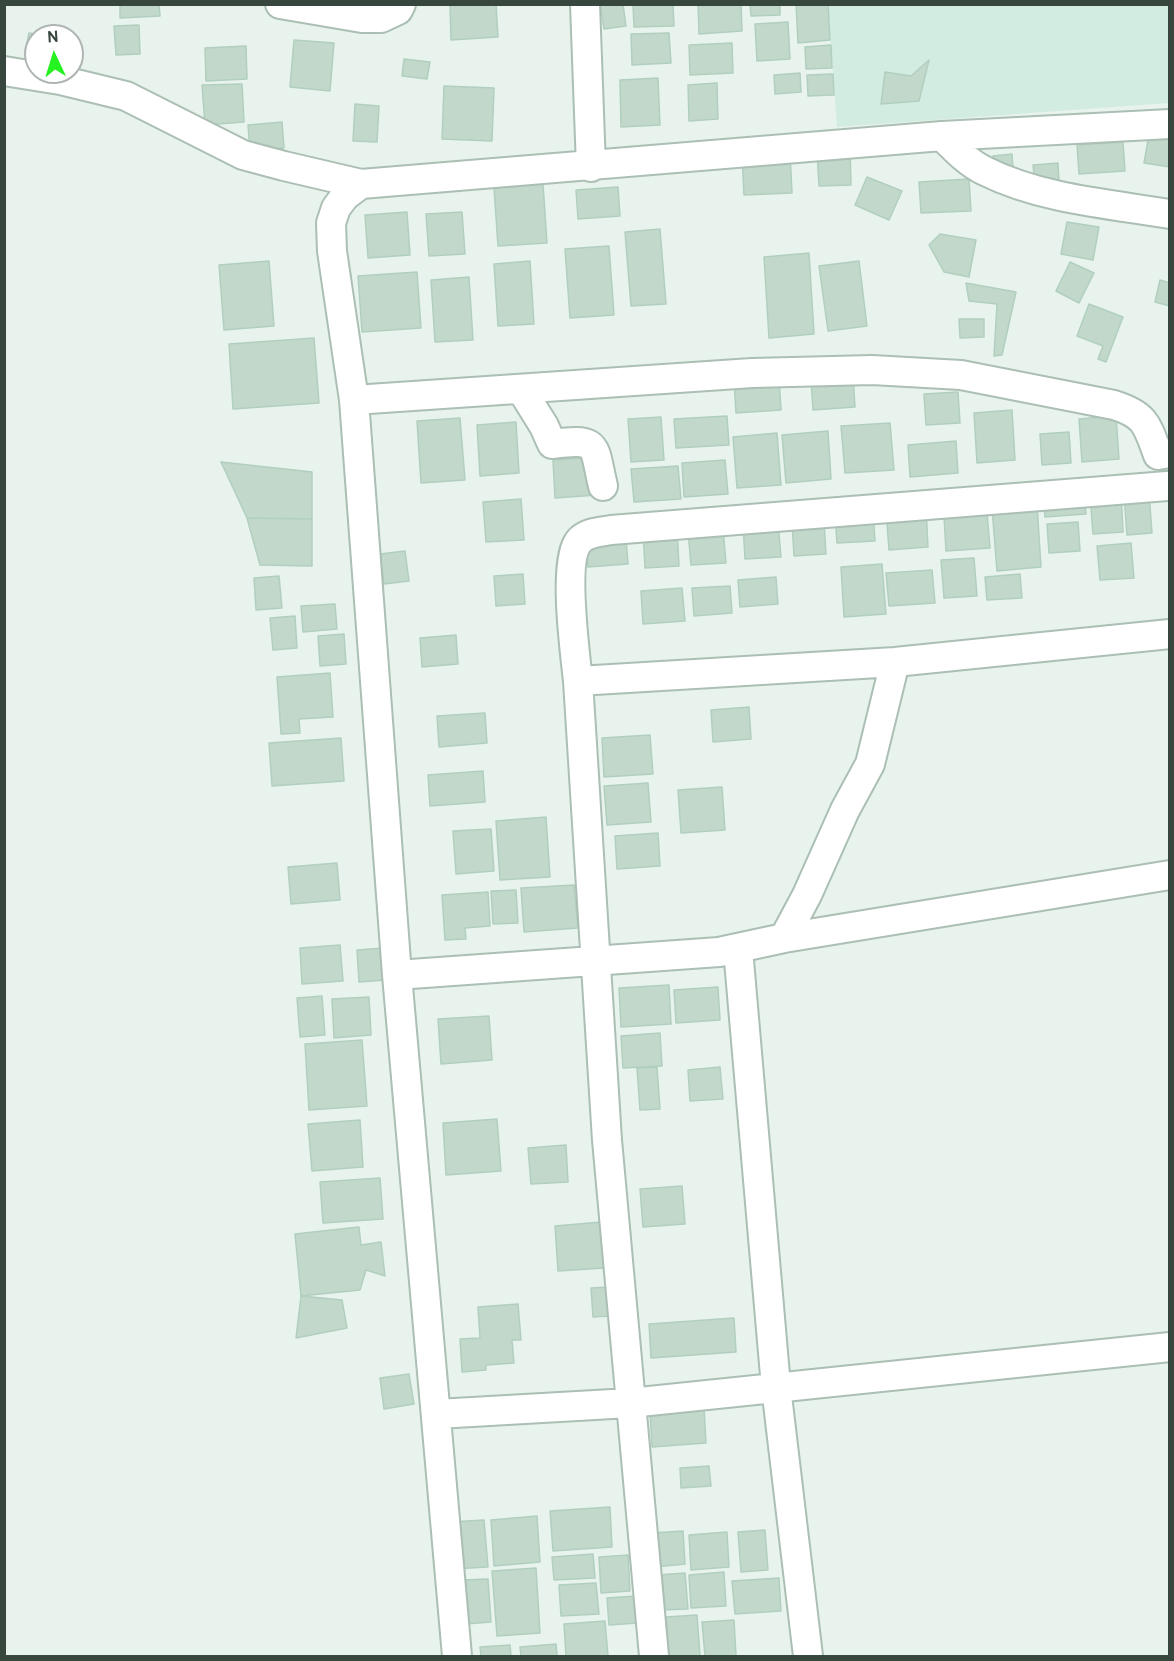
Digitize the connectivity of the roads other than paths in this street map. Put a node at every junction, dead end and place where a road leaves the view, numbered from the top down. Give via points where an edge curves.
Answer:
1 (280, 4) edge
2 (401, 4) edge
3 (585, 4) edge
4 (4, 71) edge
5 (1170, 124) edge
6 (942, 136) junction
7 (591, 167) junction
8 (361, 184) junction
9 (1170, 214) edge
10 (521, 389) junction
11 (354, 400) junction
12 (1164, 454) edge
13 (603, 486) dead end
14 (1168, 497) edge
15 (1170, 634) edge
16 (895, 663) junction
17 (578, 681) junction
18 (1170, 875) edge
19 (784, 938) junction
20 (738, 949) junction
21 (596, 962) junction
22 (397, 975) junction
23 (1170, 1347) edge
24 (776, 1387) junction
25 (630, 1403) junction
26 (437, 1414) junction
27 (457, 1656) edge
28 (654, 1656) edge
29 (808, 1656) edge

1 - 2 street via 381,18 398,10
3 - 7 street
4 - 8 street via 126,96 243,154
5 - 6 street
6 - 7 street
6 - 9 street via 984,171 1019,185
7 - 8 street
8 - 11 street via 336,208 331,224
10 - 11 street
10 - 12 street via 785,372 872,370 961,375 1131,411 1147,424
10 - 13 street via 552,444 590,444 596,452
11 - 22 street
12 - 14 street
14 - 17 street via 873,508 591,533 579,541 573,553 572,614
15 - 16 street
16 - 17 street
16 - 19 street via 870,764
17 - 21 street
18 - 19 street
19 - 20 street
20 - 21 street
20 - 24 street
21 - 22 street
21 - 25 street
22 - 26 street
23 - 24 street
24 - 25 street
24 - 29 street
25 - 26 street
25 - 28 street
26 - 27 street

